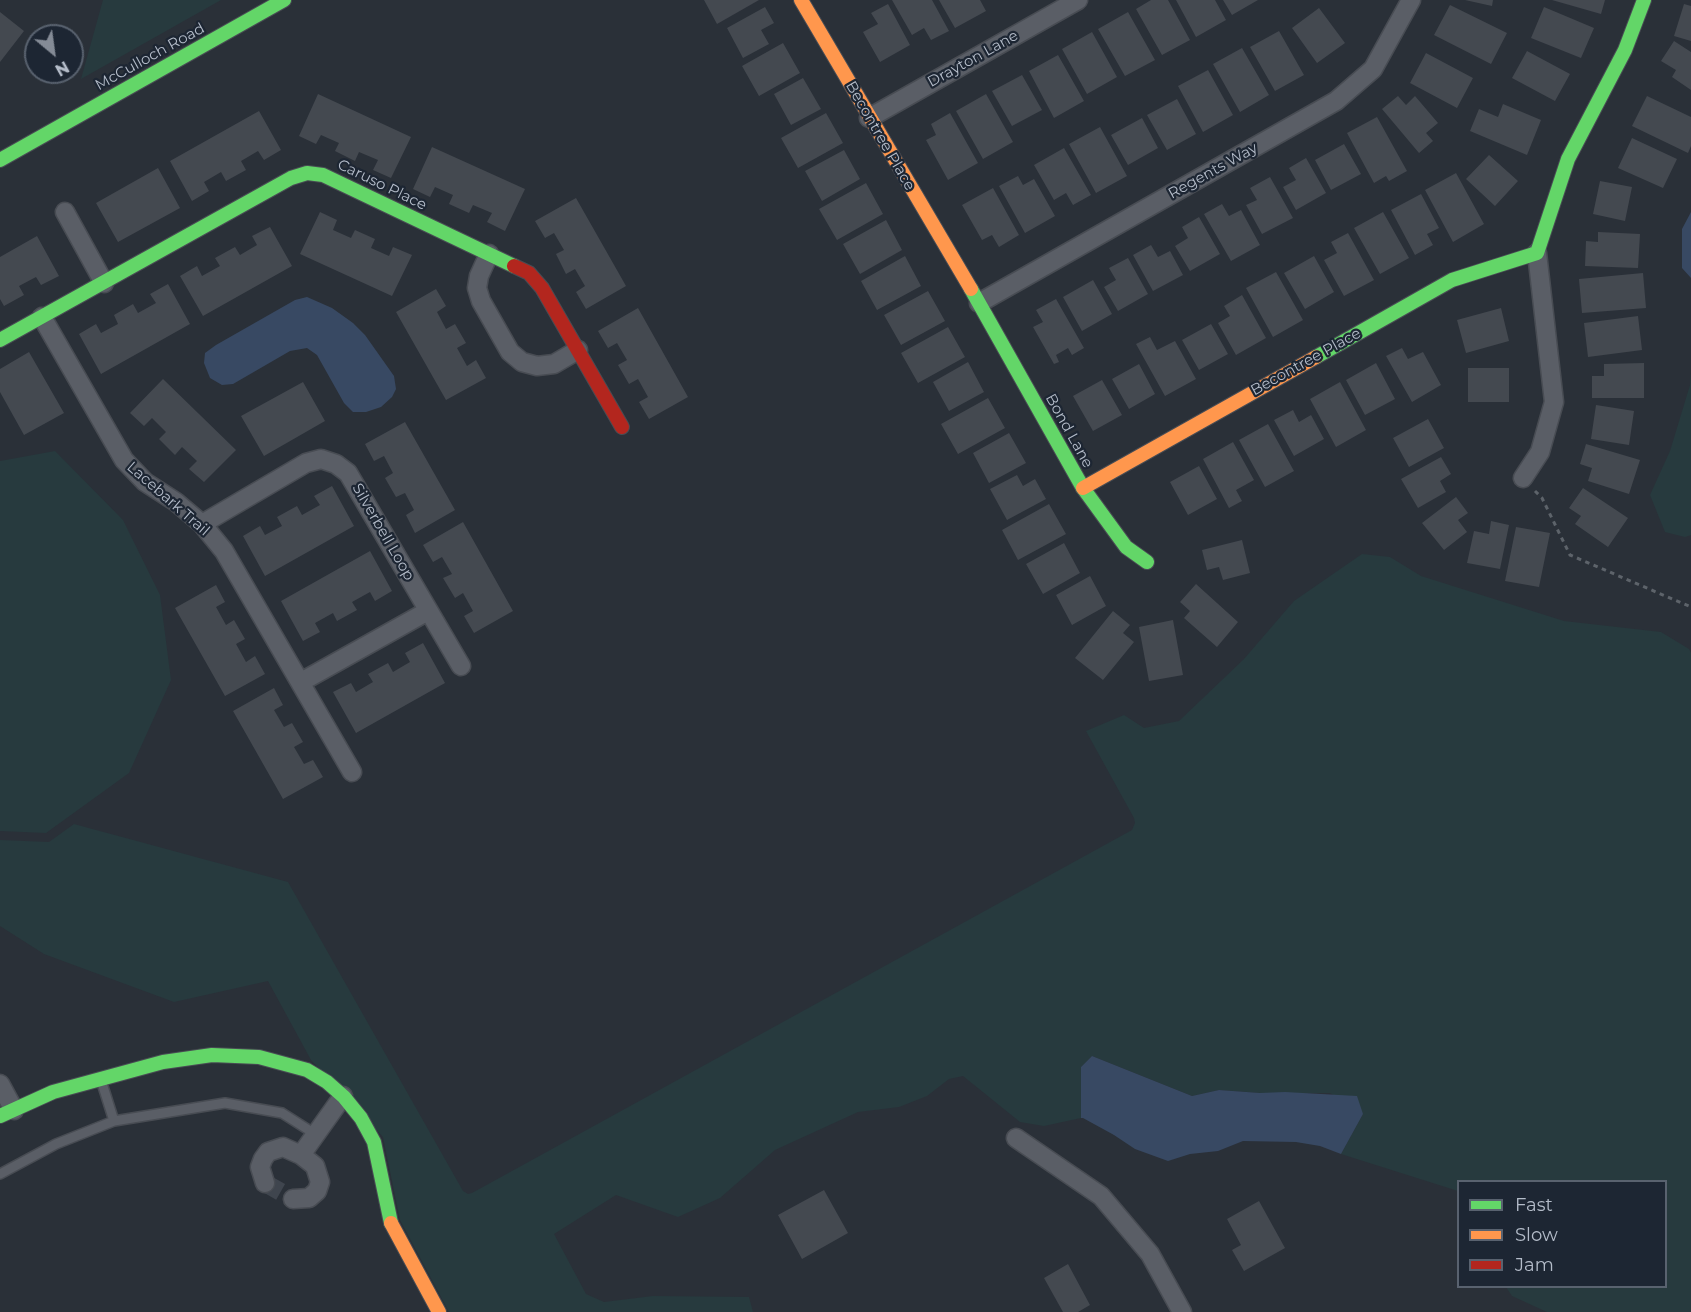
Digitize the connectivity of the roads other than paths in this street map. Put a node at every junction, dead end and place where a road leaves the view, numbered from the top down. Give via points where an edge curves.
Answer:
1 (284, 0) edge
2 (801, 0) edge
3 (1078, 0) edge
4 (1411, 0) edge
5 (1644, 0) edge
6 (869, 118) junction
7 (0, 160) edge
8 (65, 212) dead end
9 (1537, 253) junction
10 (489, 255) junction
11 (104, 283) junction
12 (979, 303) junction
13 (42, 317) junction
14 (0, 340) edge
15 (578, 350) junction
16 (622, 427) dead end
17 (1523, 478) road end
18 (1083, 488) junction
19 (202, 524) junction
20 (1147, 562) dead end
21 (429, 611) junction
22 (460, 666) dead end
23 (301, 682) junction
24 (352, 772) dead end
25 (100, 1079) junction
26 (0, 1084) edge
27 (343, 1096) junction
28 (7, 1113) edge
29 (114, 1121) junction
30 (315, 1134) junction
31 (1016, 1138) dead end
32 (301, 1155) junction
33 (0, 1174) edge
34 (265, 1183) dead end
35 (293, 1199) dead end
36 (439, 1312) edge
37 (1182, 1312) edge

1 - 7 street, McCulloch Road
2 - 6 street, Becontree Place
3 - 6 street, Drayton Lane
4 - 12 street, Regents Way via 1373,69 1336,101
5 - 9 street via 1625,50 1568,159
6 - 12 street, Becontree Place
8 - 11 street
9 - 17 street via 1554,402 1540,452
9 - 18 street, Becontree Place via 1452,280
10 - 11 street, Caruso Place via 323,175 307,173 291,178
10 - 15 street, Caruso Place via 529,273
10 - 15 street via 477,288 510,352 522,362 537,366 554,364
11 - 13 street, Caruso Place
12 - 18 street, Bond Lane
13 - 14 street, Caruso Place
13 - 19 street, Lacebark Trail via 124,460 145,482
15 - 16 street, Caruso Place
18 - 20 street, Bond Lane via 1126,546
19 - 21 street, Silverbell Loop via 306,463 321,459 336,464 348,473
19 - 23 street, Lacebark Trail via 224,551
21 - 22 street, Silverbell Loop
21 - 23 street
23 - 24 street, Lacebark Trail
25 - 27 street via 163,1062 212,1055 259,1057 307,1070
25 - 28 street via 53,1092
25 - 29 lane
26 - 28 street
27 - 30 street
27 - 36 street via 375,1142 391,1223
29 - 30 lane via 225,1103 282,1113
29 - 33 lane via 56,1144
30 - 32 street
31 - 37 street via 1101,1196 1150,1254
32 - 34 street via 283,1147 268,1152 260,1167
32 - 35 street via 315,1166 320,1182 309,1198

